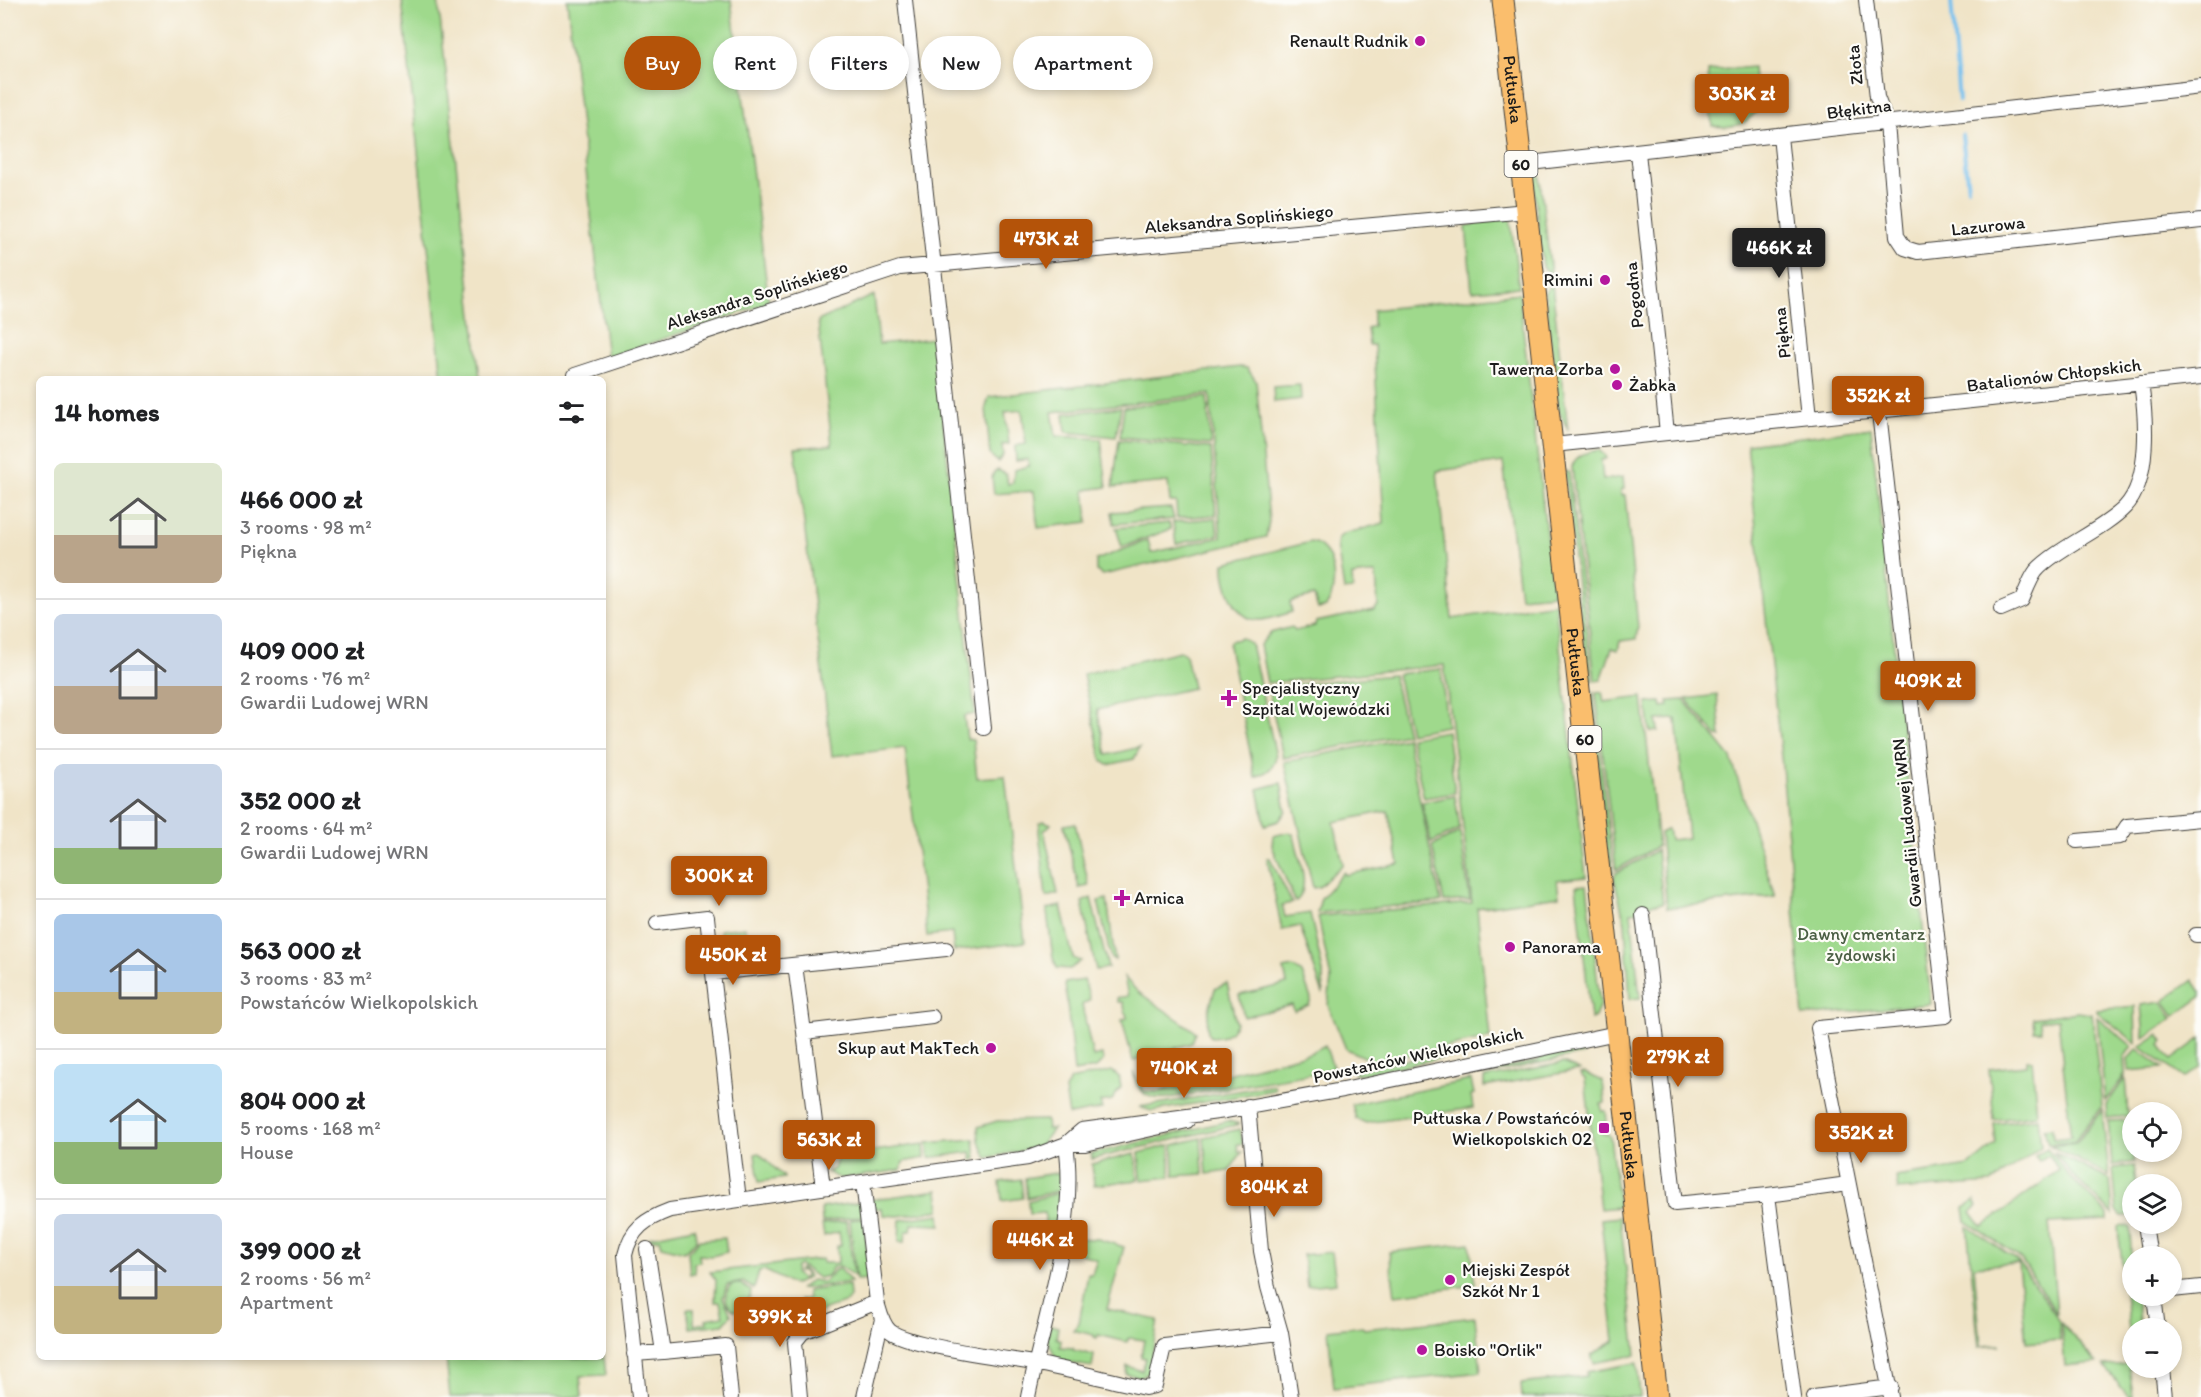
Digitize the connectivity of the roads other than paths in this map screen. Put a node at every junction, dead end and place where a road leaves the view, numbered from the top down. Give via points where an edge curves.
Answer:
1 (905, 0) edge
2 (1503, 0) edge
3 (1866, 0) edge
4 (2201, 87) edge
5 (1887, 124) junction
6 (1780, 136) junction
7 (1638, 152) junction
8 (1521, 164) junction
9 (1527, 211) junction
10 (2201, 221) edge
11 (933, 263) junction
12 (575, 375) dead end
13 (2201, 377) edge
14 (2141, 383) junction
15 (1879, 411) junction
16 (1809, 418) junction
17 (1667, 433) junction
18 (1553, 445) junction
19 (2001, 609) dead end
20 (984, 728) dead end
21 (2201, 819) edge
22 (2077, 841) dead end
23 (1643, 915) dead end
24 (657, 923) dead end
25 (946, 949) dead end
26 (795, 965) junction
27 (713, 973) junction
28 (932, 1017) dead end
29 (804, 1032) junction
30 (1617, 1033) junction
31 (1248, 1106) junction
32 (1066, 1144) junction
33 (863, 1182) junction
34 (1848, 1184) junction
35 (823, 1188) junction
36 (1768, 1195) junction
37 (739, 1200) junction
38 (647, 1249) dead end
39 (2201, 1287) edge
40 (2182, 1289) edge
41 (877, 1302) junction
42 (882, 1319) junction
43 (1281, 1333) junction
44 (663, 1352) junction
45 (634, 1354) junction
46 (1035, 1364) junction
47 (2163, 1378) edge
48 (1891, 1392) edge
49 (639, 1397) edge
50 (731, 1397) edge
51 (801, 1397) edge
52 (864, 1397) edge
53 (1028, 1397) edge
54 (1291, 1397) edge
55 (1657, 1397) edge
56 (1794, 1397) edge
57 (1814, 1397) edge
58 (2165, 1397) edge

1 - 11 street
2 - 8 main road, Pułtuska / 60
3 - 5 street, Złota via 1877,97
4 - 5 street, Błękitna
5 - 6 street, Błękitna
5 - 10 street, Lazurowa via 1897,236 1905,248 1918,252
6 - 7 street, Błękitna
6 - 16 street, Piękna
7 - 8 street, Błękitna
7 - 17 street, Pogodna
8 - 9 main road, Pułtuska / 60
9 - 11 street, Aleksandra Soplińskiego
9 - 18 main road, Pułtuska / 60
11 - 12 street, Aleksandra Soplińskiego via 883,272
11 - 20 street
13 - 14 street, Batalionów Chłopskich
14 - 15 street, Batalionów Chłopskich
14 - 19 street via 2146,425 2144,453 2140,478 2126,506 2036,572 2022,600
15 - 16 street, Batalionów Chłopskich
15 - 34 street, Gwardii Ludowej WRN via 1946,1016 1818,1028
16 - 17 street, Batalionów Chłopskich
17 - 18 street, Batalionów Chłopskich
18 - 30 main road, Pułtuska / 60
21 - 22 street via 2127,826 2120,837
23 - 36 street via 1675,1204
24 - 27 street via 707,917
25 - 26 street
26 - 27 street
26 - 29 street
27 - 37 street
28 - 29 street
29 - 35 street
30 - 31 street, Powstańców Wielkopolskich
30 - 55 main road, Pułtuska / 60
31 - 32 street, Powstańców Wielkopolskich via 1167,1127
31 - 43 street via 1263,1261
32 - 33 street, Powstańców Wielkopolskich via 1028,1158
32 - 46 street via 1070,1167 1068,1215
33 - 35 street, Powstańców Wielkopolskich
33 - 41 street
34 - 36 street
34 - 48 street, Gwardii Ludowej WRN
35 - 37 street, Powstańców Wielkopolskich
36 - 56 street
37 - 45 street, Powstańców Wielkopolskich via 670,1210 644,1222 632,1235 625,1269
38 - 44 street
39 - 40 street
41 - 42 street
41 - 51 street via 803,1332 795,1342
42 - 46 street via 891,1332 915,1340
42 - 52 street
43 - 46 street via 1164,1346 1155,1386 1145,1388
43 - 54 street
44 - 45 street
44 - 50 street via 726,1346
45 - 49 street, Powstańców Wielkopolskich
46 - 53 street
47 - 58 street
48 - 57 street

